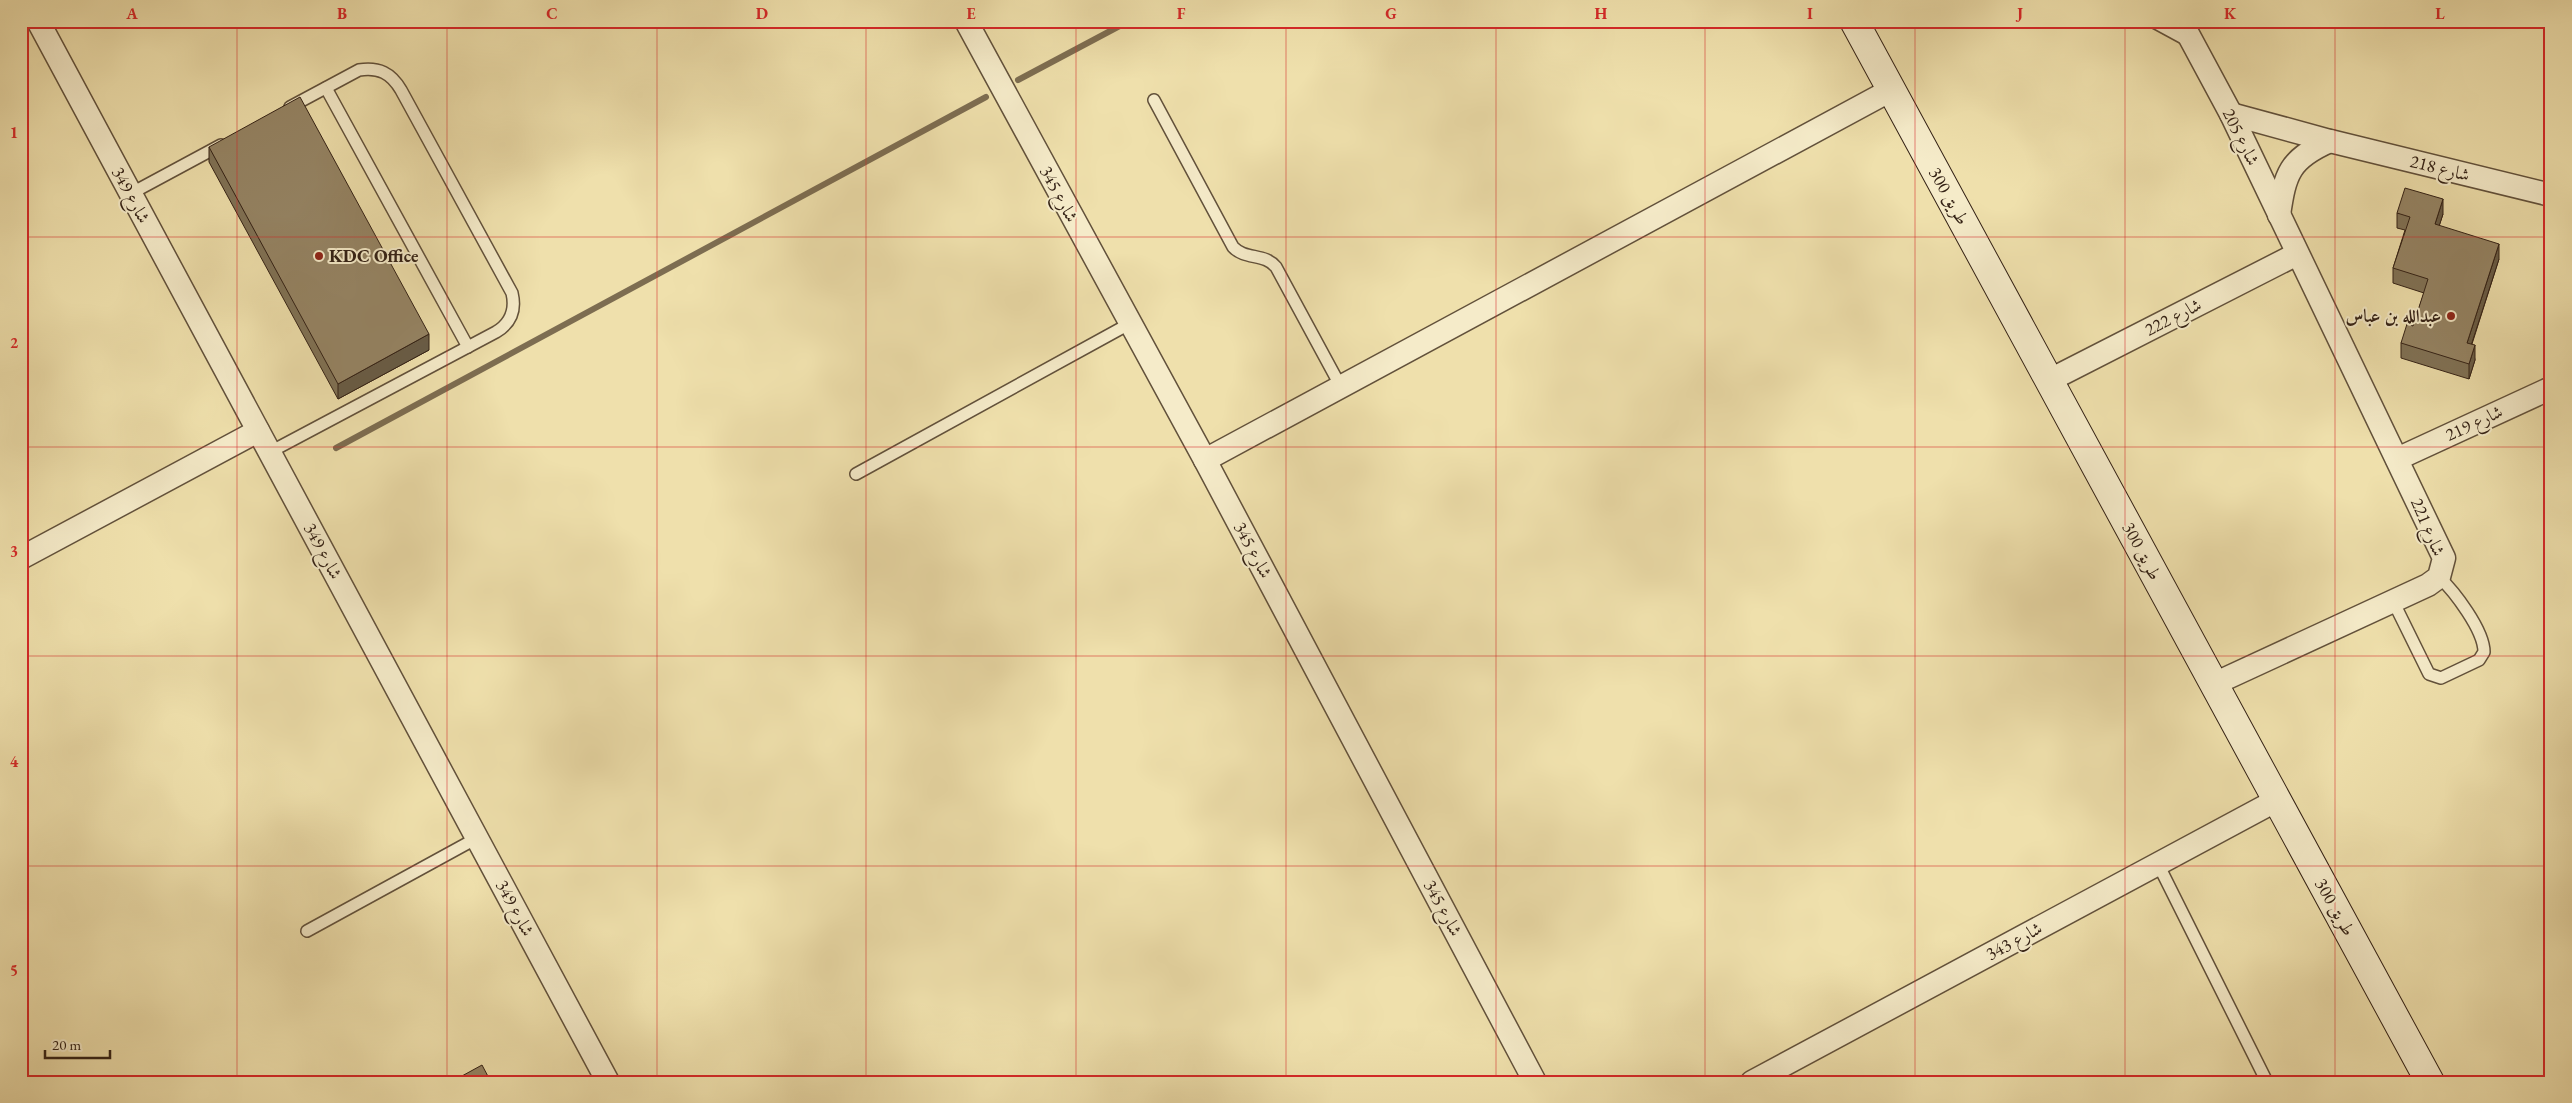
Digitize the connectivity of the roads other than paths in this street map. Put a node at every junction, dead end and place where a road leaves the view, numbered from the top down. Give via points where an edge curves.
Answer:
1 (38, 21) edge
2 (966, 21) edge
3 (1854, 21) edge
4 (2152, 21) edge
5 (2182, 21) edge
6 (2193, 43) junction
7 (326, 88) junction
8 (1891, 90) junction
9 (1154, 100) dead end
10 (283, 111) edge
11 (2231, 114) junction
12 (232, 138) edge
13 (2330, 141) junction
14 (130, 194) junction
15 (2551, 195) edge
16 (2279, 215) junction
17 (2297, 254) junction
18 (1129, 324) junction
19 (468, 347) junction
20 (2050, 380) junction
21 (1341, 387) junction
22 (2551, 388) edge
23 (258, 432) junction
24 (270, 452) junction
25 (2397, 459) junction
26 (1205, 460) junction
27 (856, 474) dead end
28 (21, 558) edge
29 (2439, 576) junction
30 (2392, 601) junction
31 (2214, 684) junction
32 (2277, 800) junction
33 (477, 838) junction
34 (2158, 864) junction
35 (306, 931) dead end
36 (608, 1082) edge
37 (1535, 1082) edge
38 (1752, 1082) edge
39 (2267, 1082) edge
40 (2430, 1082) edge

1 - 14 street, شارع 349
2 - 18 street, شارع 345
3 - 8 main road, طريق 300
4 - 6 lane
5 - 6 street, شارع 205
6 - 11 street, شارع 205
7 - 10 lane
7 - 19 lane
7 - 19 lane via 359,70 370,68 388,74 395,81 504,278 514,300 512,315 503,328
8 - 20 main road, طريق 300
8 - 21 street
9 - 21 lane via 1233,247 1243,254 1270,261 1276,267
11 - 13 street, شارع 218
11 - 16 street, شارع 205
12 - 14 lane
13 - 15 street, شارع 218
13 - 16 street via 2301,157 2291,168 2284,182
14 - 23 street, شارع 349
16 - 17 street, شارع 205
17 - 20 street, شارع 222
17 - 25 street, شارع 221
18 - 26 street, شارع 345
18 - 27 lane
19 - 24 lane
20 - 31 main road, طريق 300
21 - 26 street
22 - 25 street, شارع 219
23 - 24 street, شارع 349
23 - 28 street
24 - 33 street, شارع 349
25 - 29 street, شارع 221 via 2442,551 2444,564
26 - 37 street, شارع 345
29 - 30 street, شارع 221 via 2428,585
29 - 30 lane via 2461,601 2482,642 2484,652 2475,662 2441,678 2429,674
30 - 31 street, شارع 221
31 - 32 main road, طريق 300
32 - 34 street, شارع 343
32 - 40 main road, طريق 300
33 - 35 lane
33 - 36 street, شارع 349
34 - 38 street, شارع 343
34 - 39 lane

